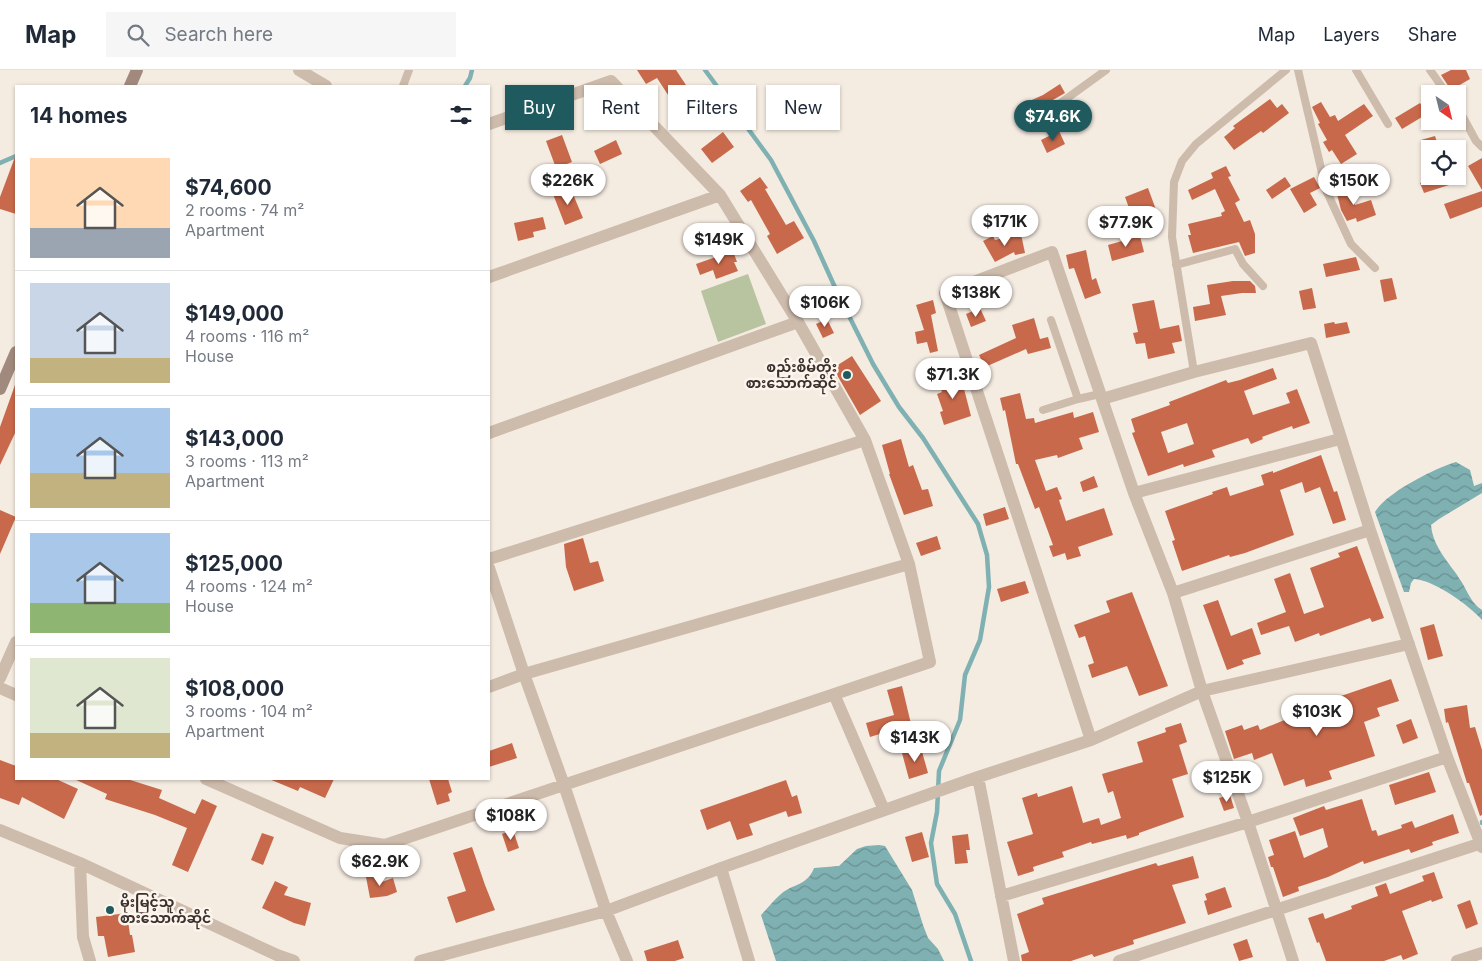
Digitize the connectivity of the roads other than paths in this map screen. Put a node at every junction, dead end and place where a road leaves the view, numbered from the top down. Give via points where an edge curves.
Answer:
1 (137, 70) edge
2 (299, 70) edge
3 (410, 70) edge
4 (1106, 70) edge
5 (1286, 70) edge
6 (1298, 70) edge
7 (1356, 70) edge
8 (1430, 70) edge
9 (130, 85) edge
10 (324, 85) edge
11 (403, 85) edge
12 (1441, 85) edge
13 (1044, 123) dead end
14 (1466, 123) edge
15 (490, 124) edge
16 (1388, 124) dead end
17 (1482, 147) edge
18 (720, 195) junction
19 (1176, 264) junction
20 (1375, 268) dead end
21 (490, 277) edge
22 (1263, 286) dead end
23 (1052, 320) dead end
24 (798, 322) junction
25 (15, 354) edge
26 (1194, 372) junction
27 (0, 389) edge
28 (1101, 397) junction
29 (1078, 399) junction
30 (1044, 410) dead end
31 (490, 433) edge
32 (1340, 438) junction
33 (865, 440) junction
34 (1134, 493) junction
35 (1370, 530) junction
36 (490, 559) edge
37 (909, 564) junction
38 (490, 571) edge
39 (1173, 593) junction
40 (15, 644) edge
41 (1409, 644) junction
42 (524, 674) junction
43 (0, 678) edge
44 (490, 686) edge
45 (0, 688) edge
46 (1202, 691) junction
47 (834, 694) junction
48 (15, 695) edge
49 (1091, 740) junction
50 (1447, 757) junction
51 (978, 777) junction
52 (208, 780) edge
53 (564, 785) junction
54 (884, 810) junction
55 (1248, 822) junction
56 (0, 830) edge
57 (1482, 845) edge
58 (80, 863) junction
59 (721, 868) junction
60 (1001, 896) junction
61 (1276, 910) junction
62 (606, 911) junction
63 (1482, 953) edge
64 (278, 958) edge
65 (90, 961) edge
66 (294, 961) edge
67 (420, 961) edge
68 (627, 961) edge
69 (749, 961) edge
70 (1014, 961) edge
71 (1119, 961) edge
72 (1293, 961) edge
73 (1457, 961) edge

1 - 9 main road
2 - 10 street
3 - 11 lane
4 - 13 lane via 1055,107
5 - 19 lane via 1196,144 1182,161 1174,182 1172,237
6 - 20 lane via 1326,190 1351,244
7 - 16 lane
8 - 12 lane
14 - 17 lane
15 - 18 street via 611,81
18 - 21 street
18 - 24 street
19 - 22 lane via 1235,249 1242,264
19 - 26 lane
23 - 29 lane
24 - 31 street
24 - 33 street
25 - 27 main road
26 - 28 street
26 - 32 street via 1311,343
28 - 29 lane
28 - 34 street
28 - 49 street via 1052,252 945,293
29 - 30 lane
32 - 34 street
32 - 35 street
33 - 36 street
33 - 37 street
34 - 39 street
35 - 39 street
35 - 41 street
37 - 42 street
37 - 47 street via 930,662
38 - 42 street
39 - 46 street
40 - 43 street
41 - 46 street
41 - 50 street
42 - 44 street
42 - 53 street
45 - 48 street
46 - 49 street
46 - 55 street
47 - 53 street
47 - 54 street
49 - 51 street
50 - 55 street
50 - 57 street
51 - 54 street
51 - 60 street
52 - 53 street via 340,838 385,845
53 - 62 street
54 - 59 street
55 - 60 street
55 - 61 street
56 - 58 street
57 - 61 street
58 - 64 street
58 - 65 street via 83,937
59 - 62 street
59 - 69 street
60 - 70 street
61 - 71 street
61 - 72 street
62 - 67 street
62 - 68 street
63 - 73 street
64 - 66 street

